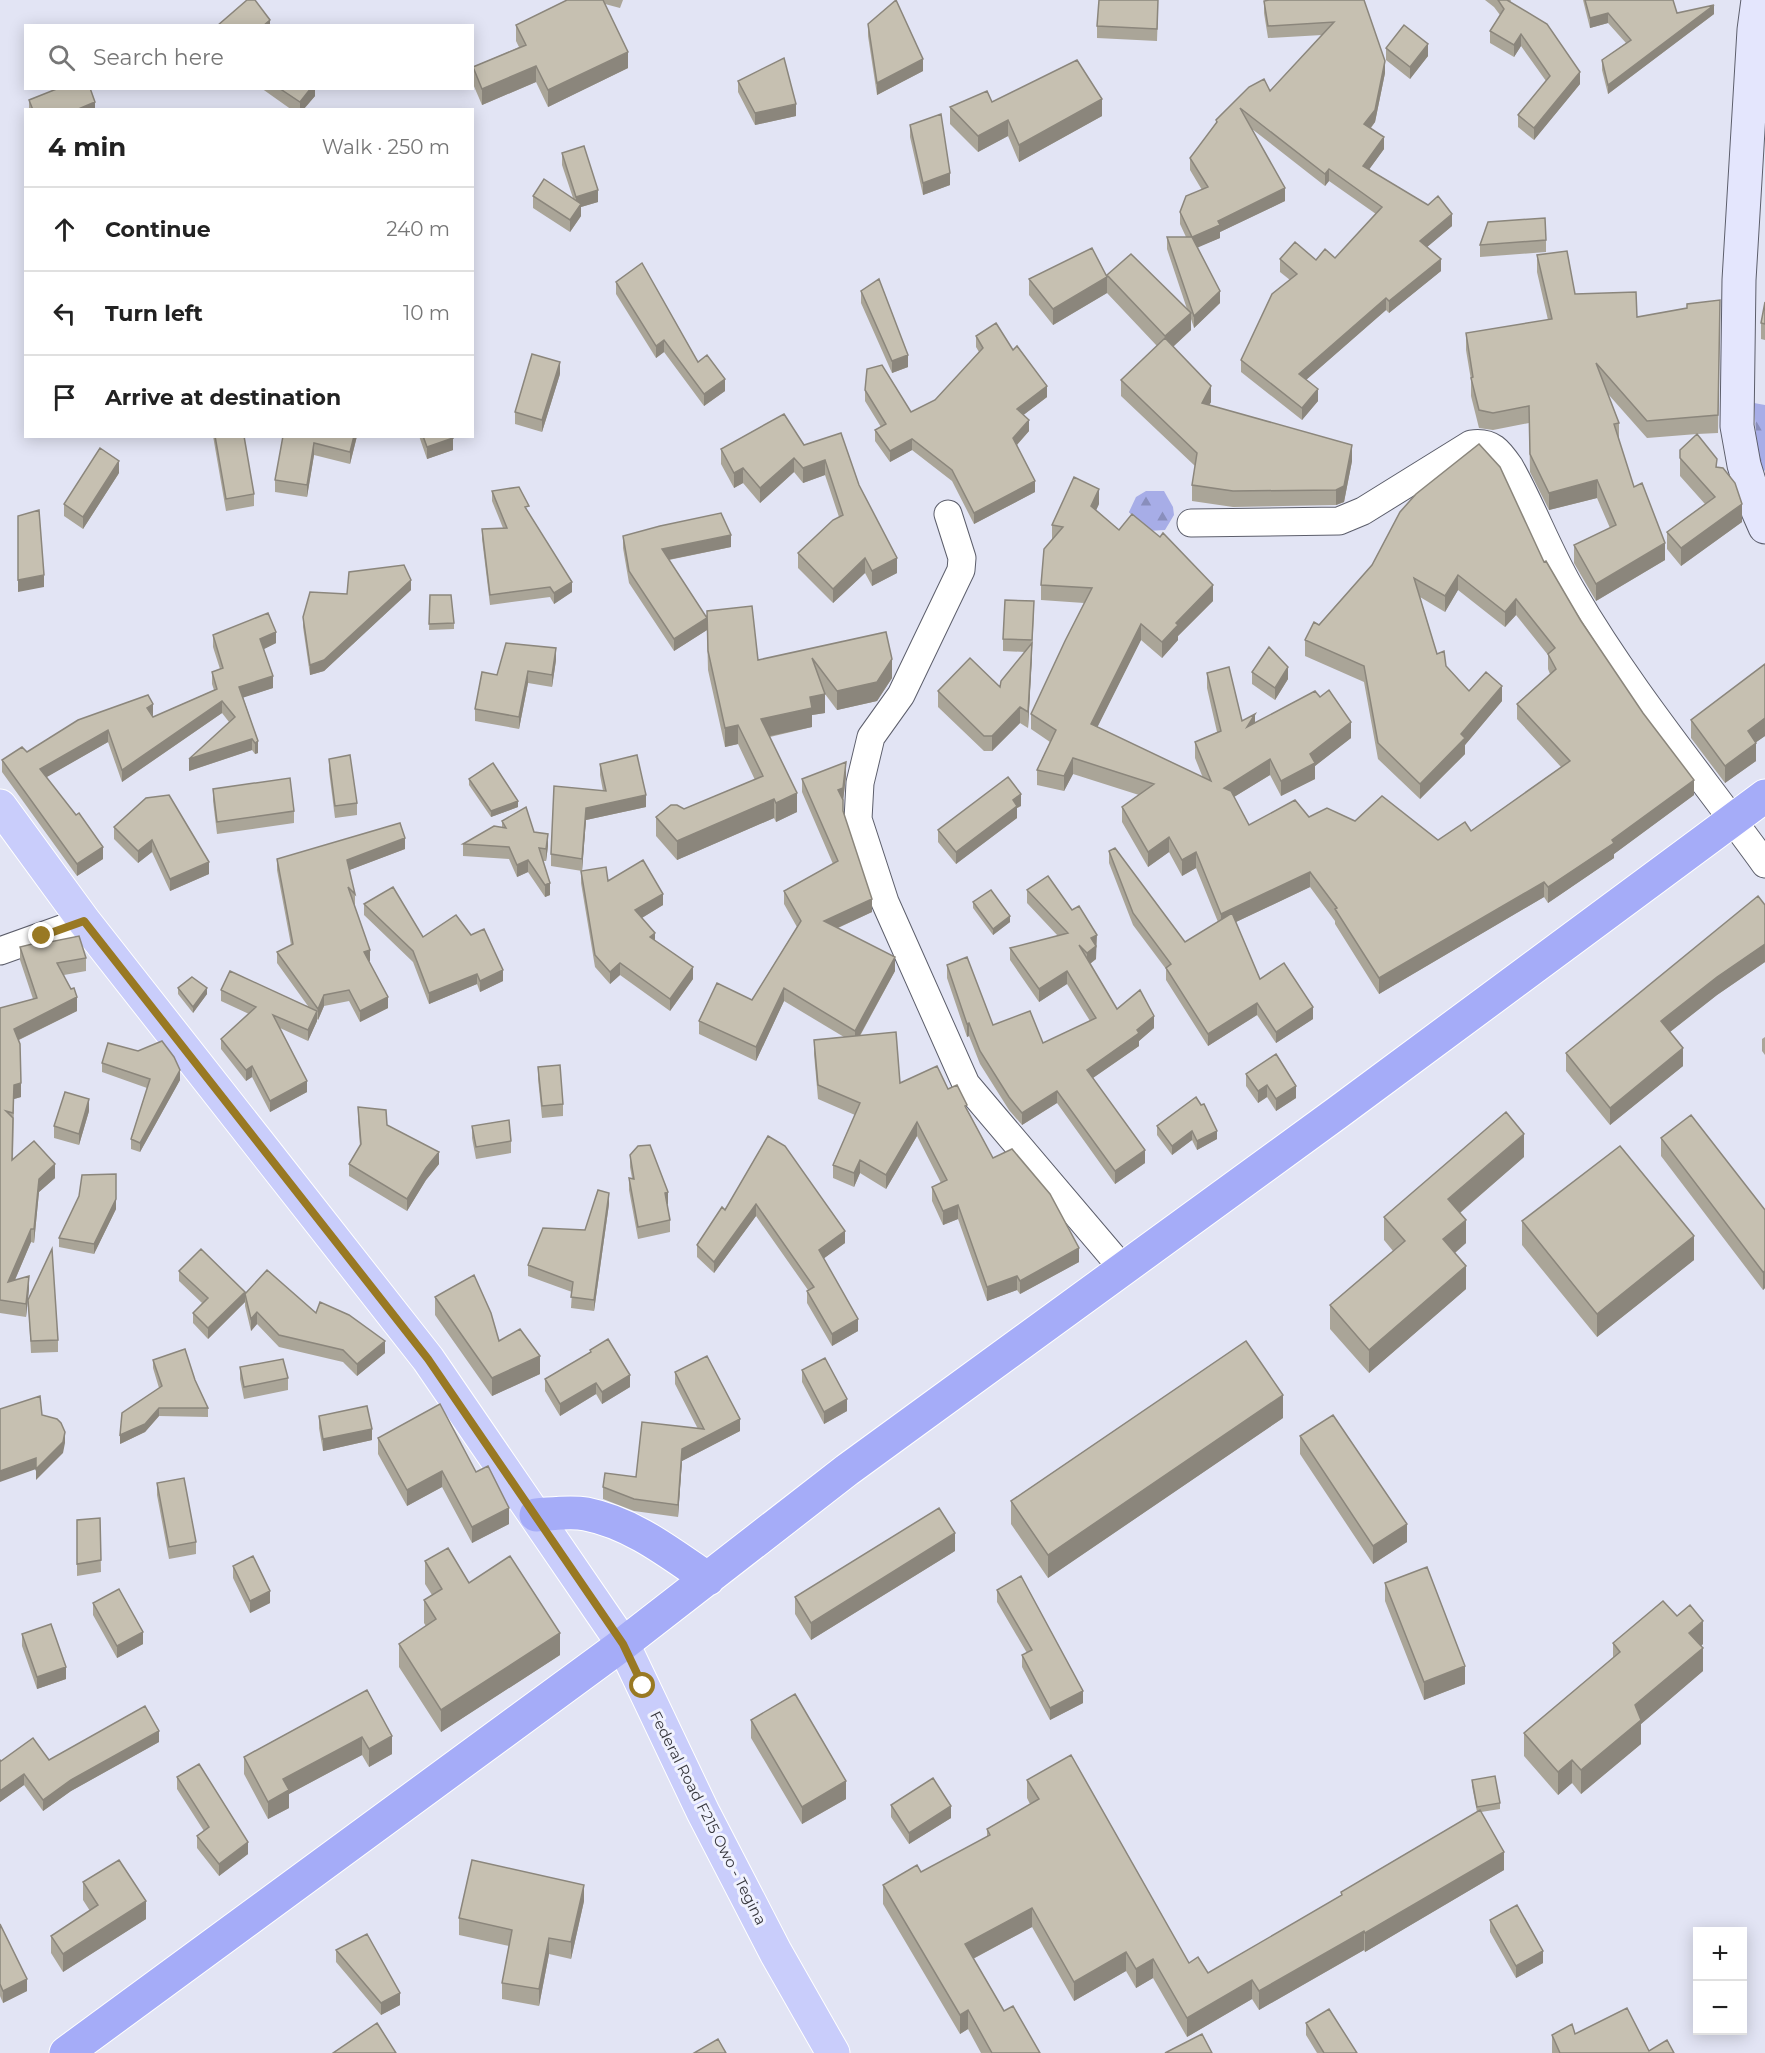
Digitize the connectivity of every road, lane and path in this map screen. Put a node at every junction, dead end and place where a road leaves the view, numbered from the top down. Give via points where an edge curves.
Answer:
1 (1758, 0) edge
2 (948, 514) dead end
3 (1191, 523) dead end
4 (1765, 527) edge
5 (1765, 796) edge
6 (0, 806) edge
7 (1734, 821) junction
8 (1765, 864) edge
9 (84, 921) junction
10 (0, 951) edge
11 (1124, 1269) junction
12 (536, 1515) junction
13 (708, 1578) junction
14 (623, 1644) junction
15 (66, 2053) edge
16 (833, 2053) edge

1 - 4 street via 1739,280 1737,426 1744,465
2 - 11 street via 962,558 961,570 901,695 872,737 860,783 858,819 885,902 966,1084
3 - 7 street via 1339,521 1363,511 1472,444 1494,448 1509,467 1572,592 1615,660
5 - 7 highway
6 - 9 main road, Federal Road F215 Owo - Tegina
7 - 8 street
7 - 11 highway
9 - 10 street
9 - 12 main road, Federal Road F215 Owo - Tegina via 428,1359
11 - 13 highway via 847,1470
12 - 13 highway via 585,1514 612,1522 636,1532
12 - 14 main road, Federal Road F215 Owo - Tegina
13 - 14 highway
14 - 15 highway
14 - 16 main road, Federal Road F215 Owo - Tegina via 703,1812

